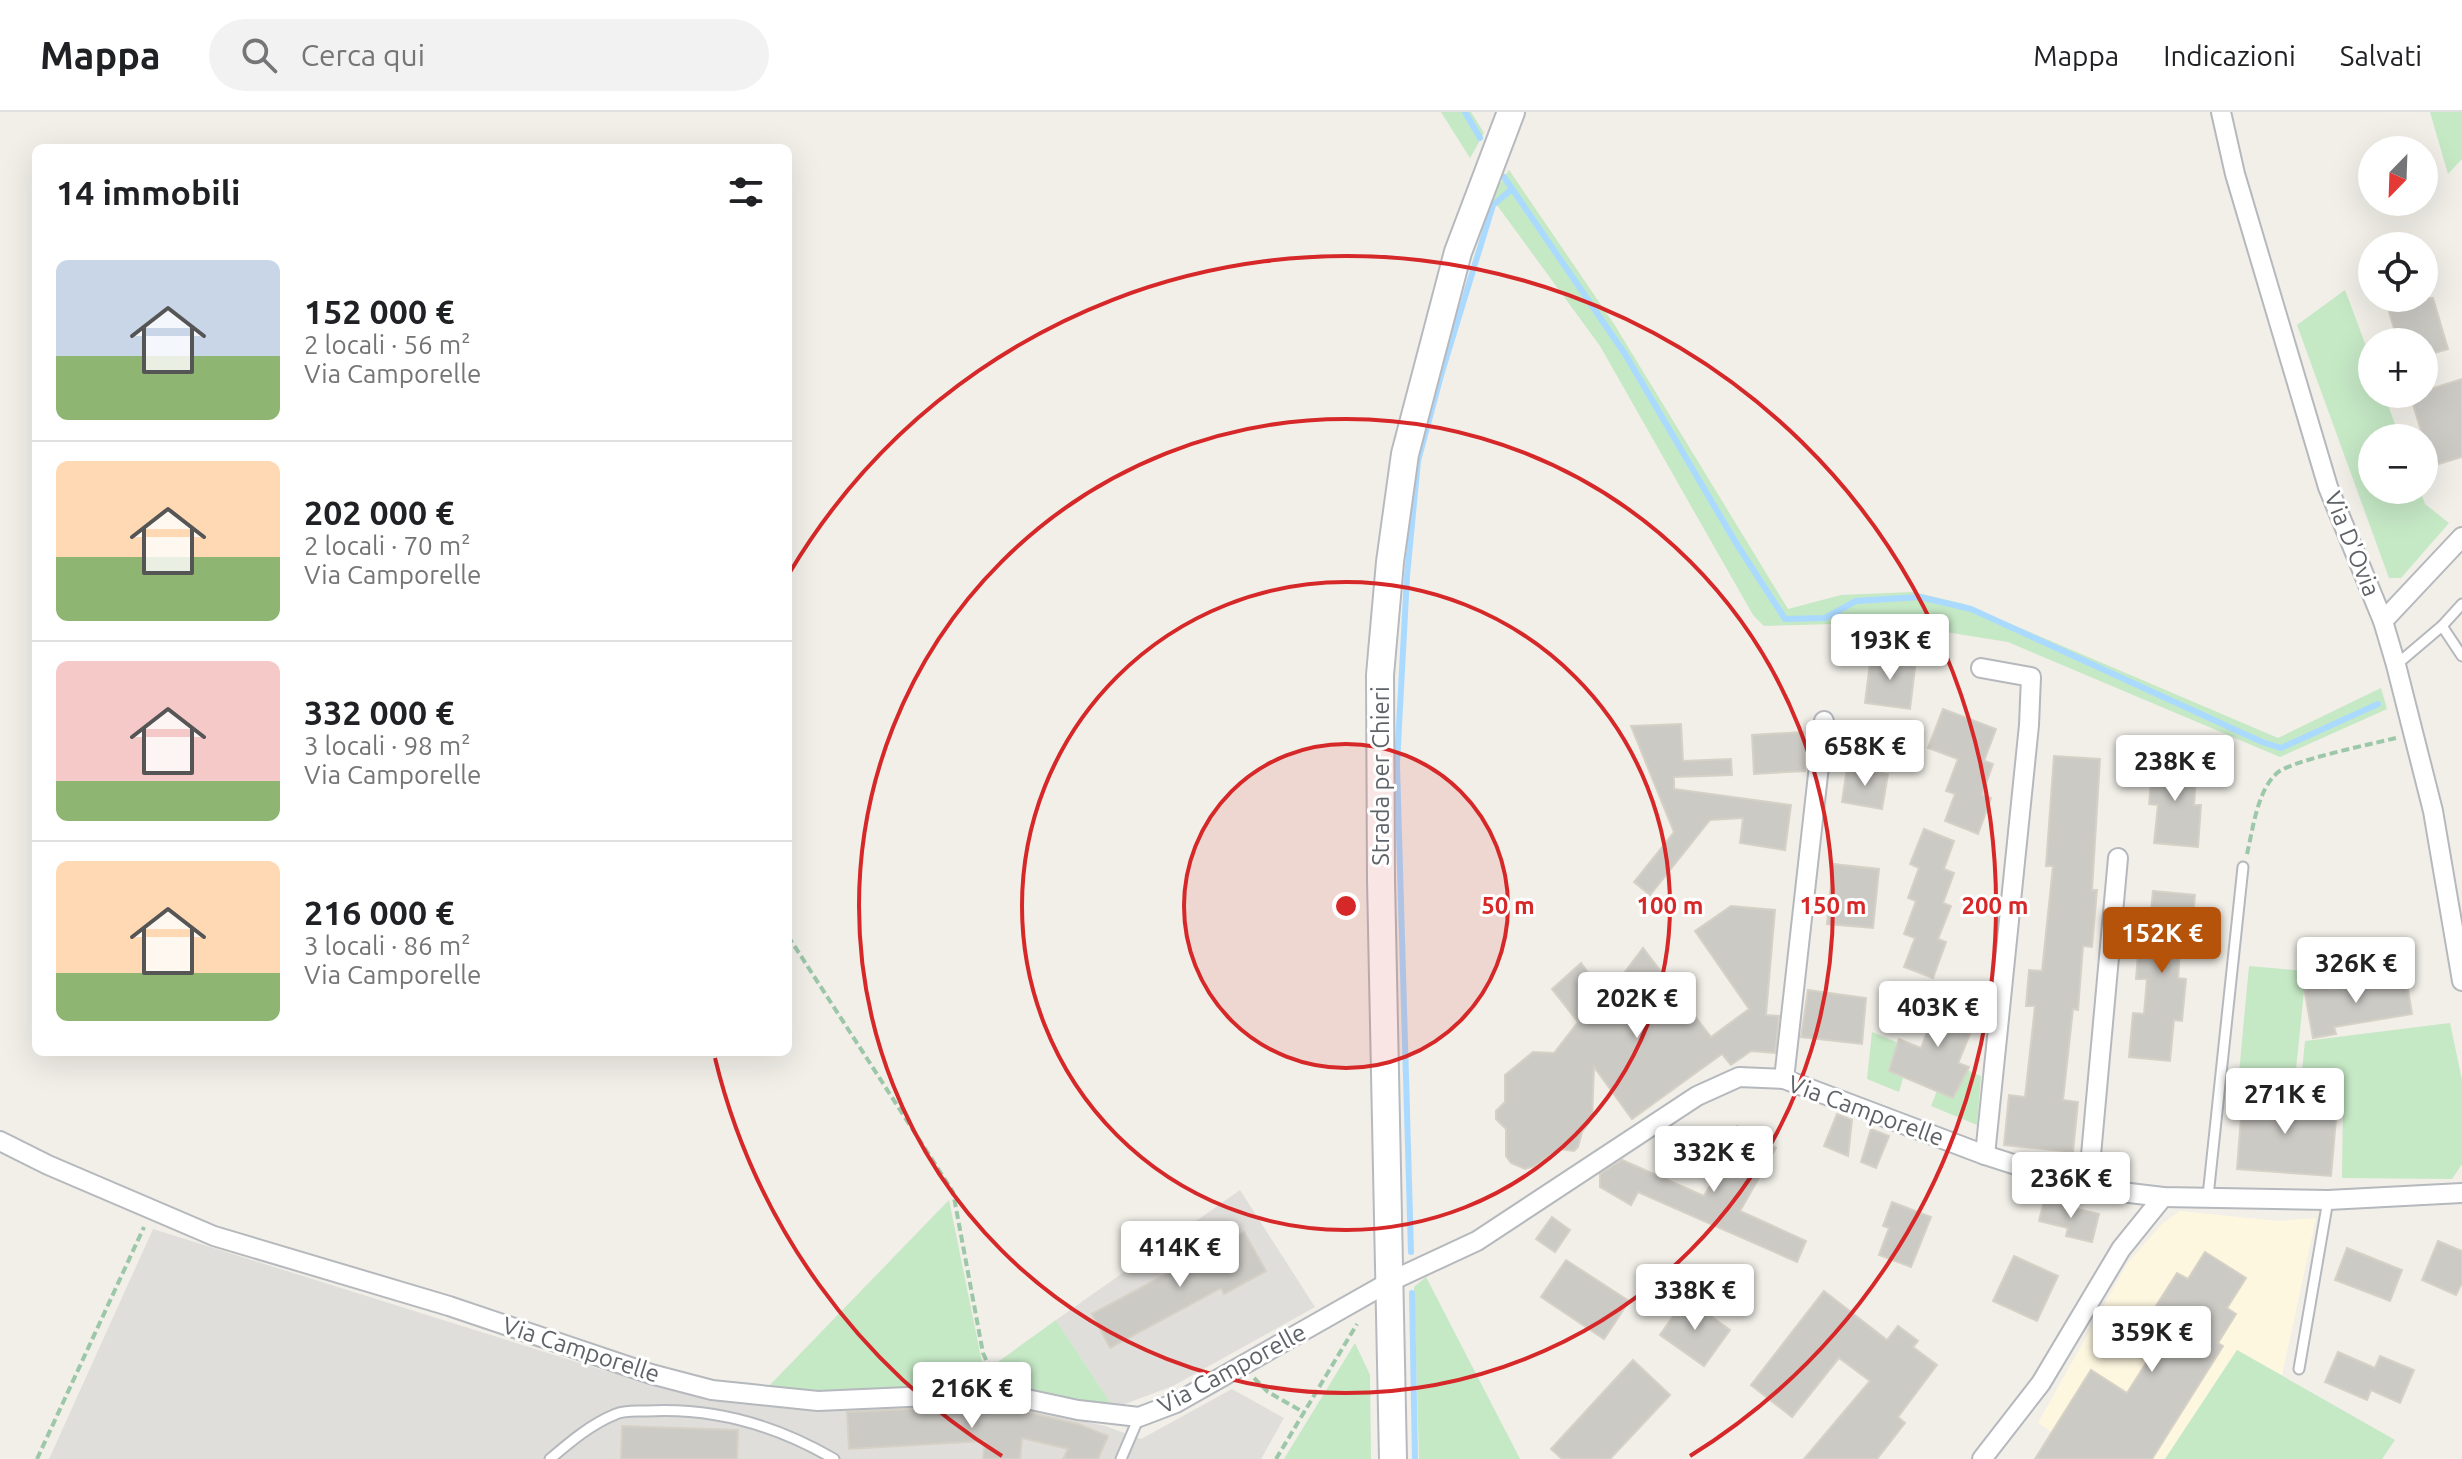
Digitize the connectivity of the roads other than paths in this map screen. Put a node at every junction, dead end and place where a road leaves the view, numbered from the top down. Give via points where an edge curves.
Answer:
1 (1511, 112) edge
2 (2221, 112) edge
3 (2462, 537) edge
4 (2462, 604) edge
5 (2383, 621) junction
6 (2442, 626) junction
7 (2462, 656) edge
8 (2396, 665) junction
9 (1981, 668) dead end
10 (1824, 721) dead end
11 (2118, 858) dead end
12 (2243, 867) road end
13 (2462, 981) edge
14 (1784, 1079) junction
15 (0, 1141) edge
16 (1985, 1155) junction
17 (2088, 1188) junction
18 (2462, 1193) edge
19 (2208, 1196) junction
20 (2163, 1197) junction
21 (2328, 1200) junction
22 (1383, 1286) junction
23 (2299, 1369) dead end
24 (1139, 1417) junction
25 (550, 1459) edge
26 (834, 1459) edge
27 (1121, 1459) edge
28 (1393, 1459) edge
29 (1982, 1459) edge

1 - 22 main road, Strada per Chieri via 1458,252 1405,454 1390,562 1380,691
2 - 5 street, Via D'Ovia via 2323,472
3 - 5 street
4 - 6 lane
5 - 8 street, Via D'Ovia
6 - 7 lane
6 - 8 lane
8 - 13 street, Via D'Ovia via 2433,811
9 - 16 street via 2031,677
10 - 14 street
11 - 17 street
12 - 19 lane
14 - 16 street, Via Camporelle
14 - 22 street, Via Camporelle via 1739,1077 1697,1096 1477,1241
15 - 24 street, Via Camporelle via 214,1236 712,1390 818,1401 998,1393
16 - 17 street, Via Camporelle
17 - 20 street, Via Camporelle
18 - 21 street, Via Camporelle
19 - 20 street, Via Camporelle
19 - 21 street, Via Camporelle
20 - 29 street via 2121,1249 2041,1383
21 - 23 lane
22 - 24 street, Via Camporelle via 1176,1403
22 - 28 main road, Strada per Chieri
24 - 27 lane
25 - 26 lane via 576,1436 618,1412 674,1409 735,1417 799,1438

